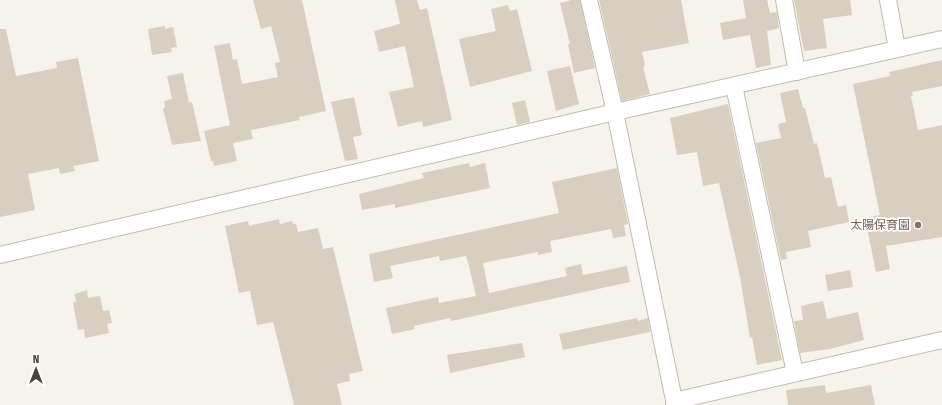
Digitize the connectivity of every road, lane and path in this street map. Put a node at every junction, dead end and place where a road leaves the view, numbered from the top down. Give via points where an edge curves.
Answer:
1 (589, 0) edge
2 (784, 0) edge
3 (888, 0) edge
4 (942, 39) edge
5 (897, 49) junction
6 (797, 72) junction
7 (734, 86) junction
8 (614, 112) junction
9 (0, 255) edge
10 (942, 340) edge
11 (795, 372) junction
12 (675, 403) edge

1 - 8 street
2 - 6 street
3 - 5 street
4 - 5 street
5 - 6 street
6 - 7 street
7 - 8 street
7 - 11 street
8 - 9 street
8 - 12 street
10 - 11 street
11 - 12 street

